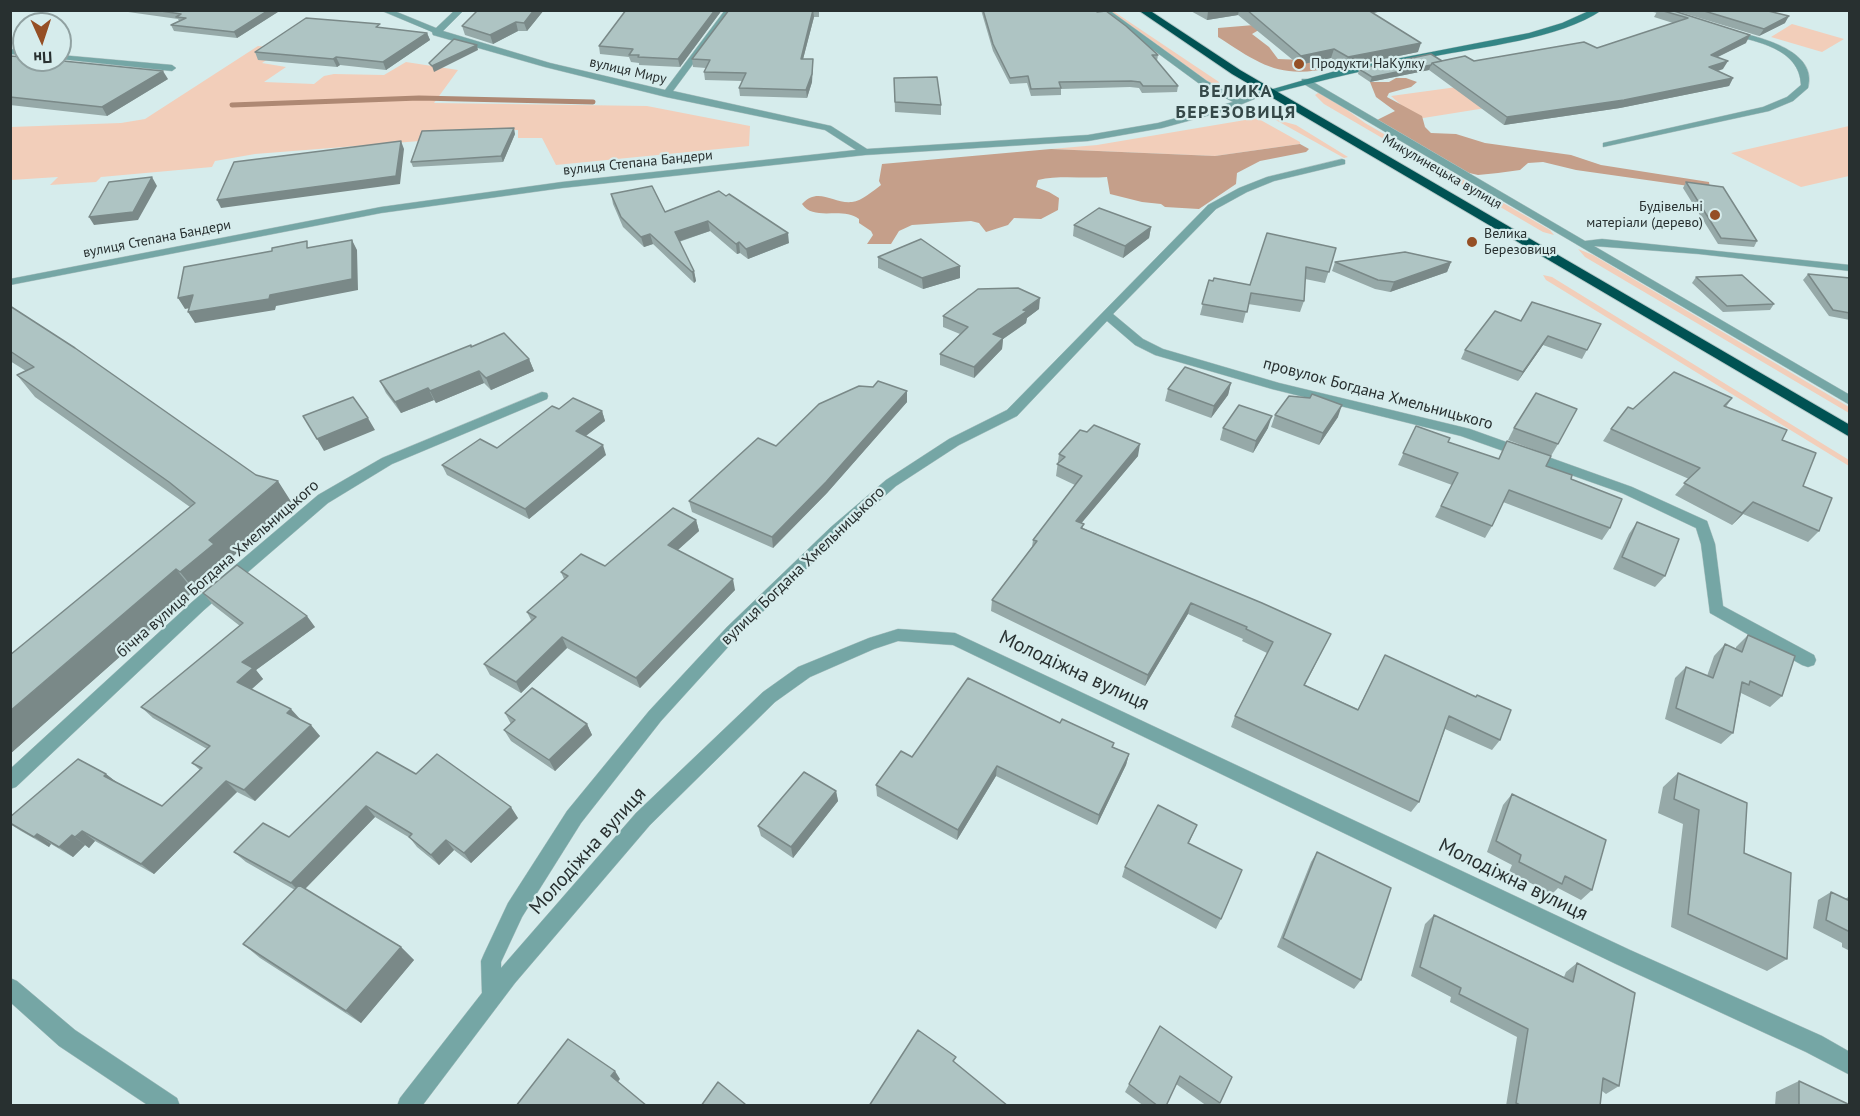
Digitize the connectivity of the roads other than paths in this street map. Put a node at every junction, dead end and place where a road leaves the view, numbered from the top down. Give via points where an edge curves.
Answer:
1 (384, 10) edge
2 (460, 10) edge
3 (729, 10) edge
4 (1103, 10) edge
5 (1142, 10) edge
6 (1599, 10) edge
7 (1653, 10) edge
8 (1687, 20) edge
9 (1720, 29) edge
10 (436, 33) junction
11 (72, 58) edge
12 (172, 68) dead end
13 (1305, 81) junction
14 (1270, 91) junction
15 (666, 94) junction
16 (1240, 102) junction
17 (1606, 145) dead end
18 (865, 152) junction
19 (1342, 162) dead end
20 (1582, 244) junction
21 (1850, 268) edge
22 (10, 282) edge
23 (1107, 315) junction
24 (542, 396) dead end
25 (1850, 401) edge
26 (1850, 432) edge
27 (1808, 660) dead end
28 (10, 781) edge
29 (10, 988) edge
30 (492, 997) junction
31 (1850, 1064) edge
32 (169, 1106) edge
33 (408, 1106) edge

1 - 10 street, вулиця Миру
2 - 10 street
3 - 15 street
4 - 16 street via 1204,83
5 - 14 highway, Микулинецька вулиця
6 - 13 street via 1550,29 1506,40
7 - 8 street
9 - 17 street via 1764,42 1793,57 1803,67 1805,86 1790,99 1766,109
10 - 15 street, вулиця Миру via 518,59
11 - 12 street
13 - 14 street
13 - 20 street
14 - 16 street, вулиця Степана Бандери
14 - 26 highway, Микулинецька вулиця
15 - 18 street, вулиця Миру via 828,128
16 - 18 street, вулиця Степана Бандери via 1159,126 1088,138
18 - 22 street, вулиця Степана Бандери via 562,184 381,210
19 - 23 street, вулиця Богдана Хмельницького via 1272,179 1212,207
20 - 21 street via 1602,242
20 - 25 street
23 - 27 street, провулок Богдана Хмельницького via 1139,342 1159,352 1276,386 1465,432 1627,490 1702,525 1716,609
23 - 30 street, вулиця Богдана Хмельницького via 1012,413 954,442 891,483 836,531 733,631 656,716 574,817 515,910 491,961
24 - 28 street, бічна вулиця Богдана Хмельницького via 387,461 323,499 198,606
29 - 32 street via 67,1038
30 - 31 street, Молодіжна вулиця via 643,819 769,697 804,672 898,635 955,639
30 - 33 street, Молодіжна вулиця

